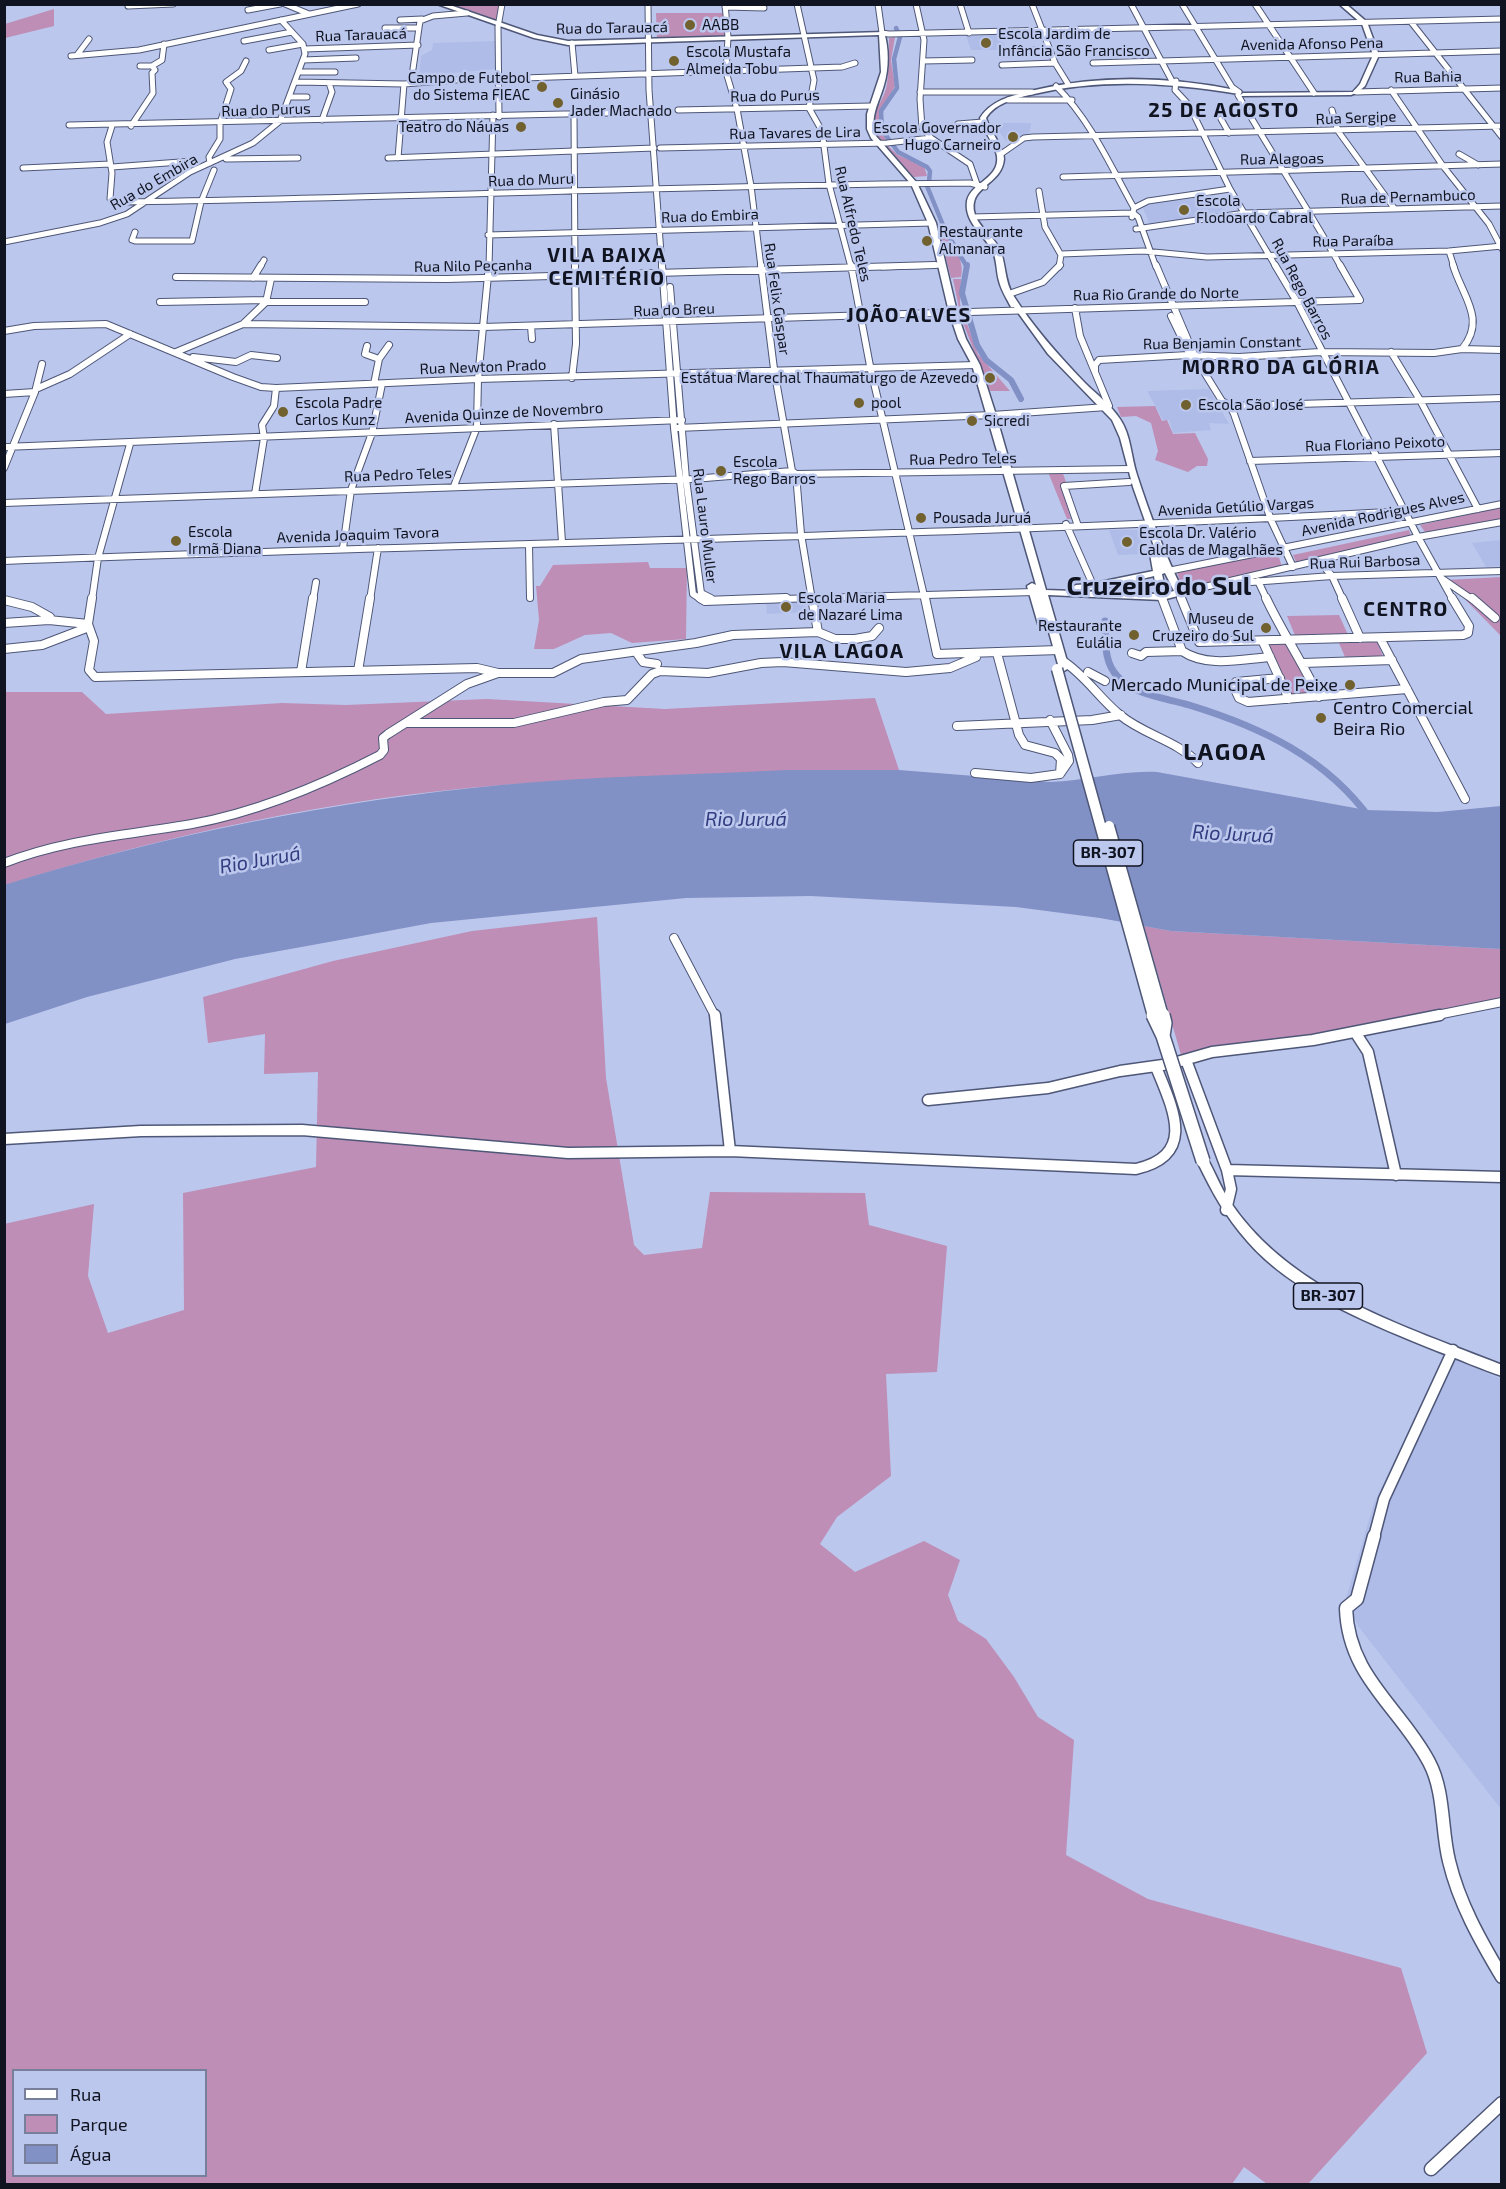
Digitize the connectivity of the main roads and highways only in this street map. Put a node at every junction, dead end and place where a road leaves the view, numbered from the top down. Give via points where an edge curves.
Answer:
1 (432, 4) edge
2 (440, 4) edge
3 (1342, 4) edge
4 (464, 14) junction
5 (1368, 76) junction
6 (1363, 85) junction
7 (1375, 91) road end
8 (1353, 92) junction
9 (1128, 469) junction
10 (1146, 523) junction
11 (1163, 571) junction
12 (1097, 589) junction
13 (1035, 590) junction
14 (1162, 597) junction
15 (1502, 1371) edge

1 - 4 main road
2 - 4 main road
3 - 5 main road via 1365,23 1376,55
4 - 13 main road, Rua do Tarauacá via 546,42 573,44 885,34 884,70 869,124 914,183 932,223 961,345 972,365 1006,472
5 - 6 main road
5 - 8 main road
6 - 7 main road
6 - 8 main road
8 - 9 main road via 1240,95 1174,81 1116,80 1056,86 988,110 983,122 1002,162 994,177 980,185 972,202 972,217 997,251 1003,283 1038,346 1106,407
9 - 10 main road
9 - 10 main road via 1129,482
10 - 11 main road
11 - 12 main road, Avenida Rodrigues Alves
11 - 14 main road
11 - 14 main road, Avenida Rodrigues Alves via 1179,593
12 - 13 main road, Avenida Rodrigues Alves
12 - 14 main road, Avenida Rodrigues Alves
13 - 15 main road, BR-307, bridge via 1061,665 1155,1022 1214,1190 1244,1232 1265,1252 1326,1295

